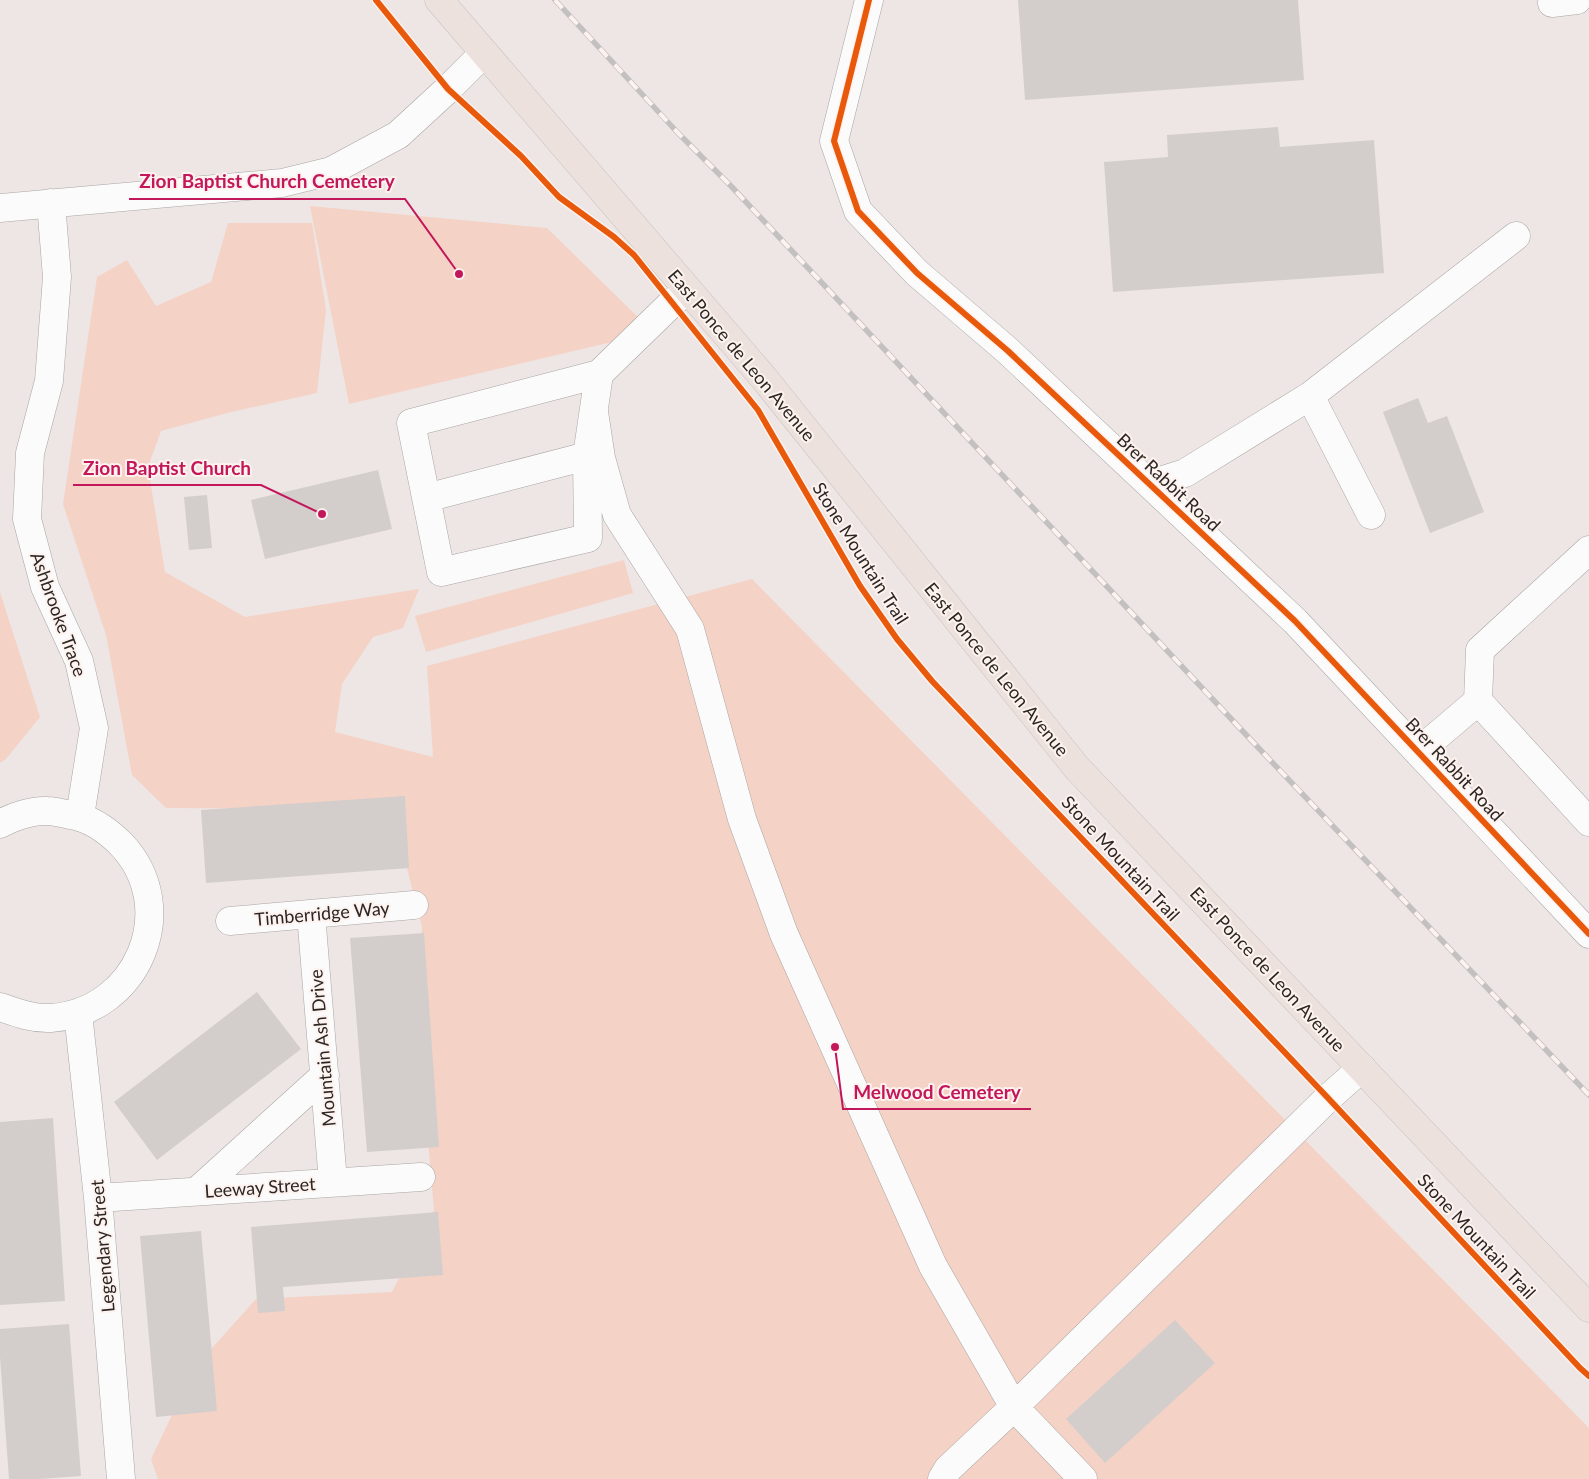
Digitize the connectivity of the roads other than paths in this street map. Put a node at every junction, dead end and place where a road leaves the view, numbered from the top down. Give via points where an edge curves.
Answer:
1 (439, 0) edge
2 (867, 7) edge
3 (484, 53) junction
4 (51, 203) junction
5 (0, 208) edge
6 (1516, 236) dead end
7 (687, 290) junction
8 (600, 374) junction
9 (1310, 396) junction
10 (594, 412) junction
11 (588, 456) junction
12 (1150, 484) junction
13 (426, 498) junction
14 (1370, 515) dead end
15 (1589, 550) edge
16 (1478, 702) junction
17 (1418, 752) junction
18 (80, 816) junction
19 (1589, 822) edge
20 (0, 824) edge
21 (414, 905) dead end
22 (311, 914) junction
23 (230, 921) dead end
24 (1589, 934) edge
25 (0, 1007) edge
26 (78, 1013) junction
27 (1362, 1068) junction
28 (325, 1075) junction
29 (421, 1177) dead end
30 (333, 1182) junction
31 (197, 1192) junction
32 (98, 1198) junction
33 (1589, 1308) edge
34 (1014, 1407) junction
35 (121, 1479) edge
36 (942, 1479) edge
37 (1083, 1479) edge

1 - 3 main road, East Ponce de Leon Avenue
2 - 12 street, Brer Rabbit Road via 834,141 858,211 917,273 1008,351
3 - 4 street via 398,135 331,172 282,183
3 - 7 main road, East Ponce de Leon Avenue
4 - 5 street
4 - 18 street, Ashbrooke Trace via 57,277 49,382 30,453 27,519 45,587 79,661 94,728
6 - 9 street
7 - 8 street
7 - 27 main road, East Ponce de Leon Avenue via 769,385 1077,768
8 - 10 street
8 - 13 street via 411,423
9 - 12 street via 1185,473
9 - 14 street
10 - 11 street
10 - 34 street via 617,514 690,629 742,819 784,934 932,1266
11 - 13 street
11 - 13 street via 588,538 441,572
12 - 17 street, Brer Rabbit Road via 1295,621
15 - 16 street via 1480,650
16 - 17 street
16 - 19 street
17 - 24 street, Brer Rabbit Road
18 - 20 street via 46,811 12,817
18 - 26 street via 109,832 131,855 145,884 150,916 145,948 130,976 107,999
21 - 22 street, Timberridge Way
22 - 23 street, Timberridge Way
22 - 28 street, Mountain Ash Drive
25 - 26 street via 23,1016 51,1018
26 - 32 street, Legendary Street
27 - 33 main road, East Ponce de Leon Avenue
27 - 34 street
28 - 30 street, Mountain Ash Drive
28 - 31 street
29 - 30 street, Leeway Street
30 - 31 street, Leeway Street
31 - 32 street, Leeway Street
32 - 35 street, Legendary Street
34 - 36 street via 948,1469
34 - 37 street

